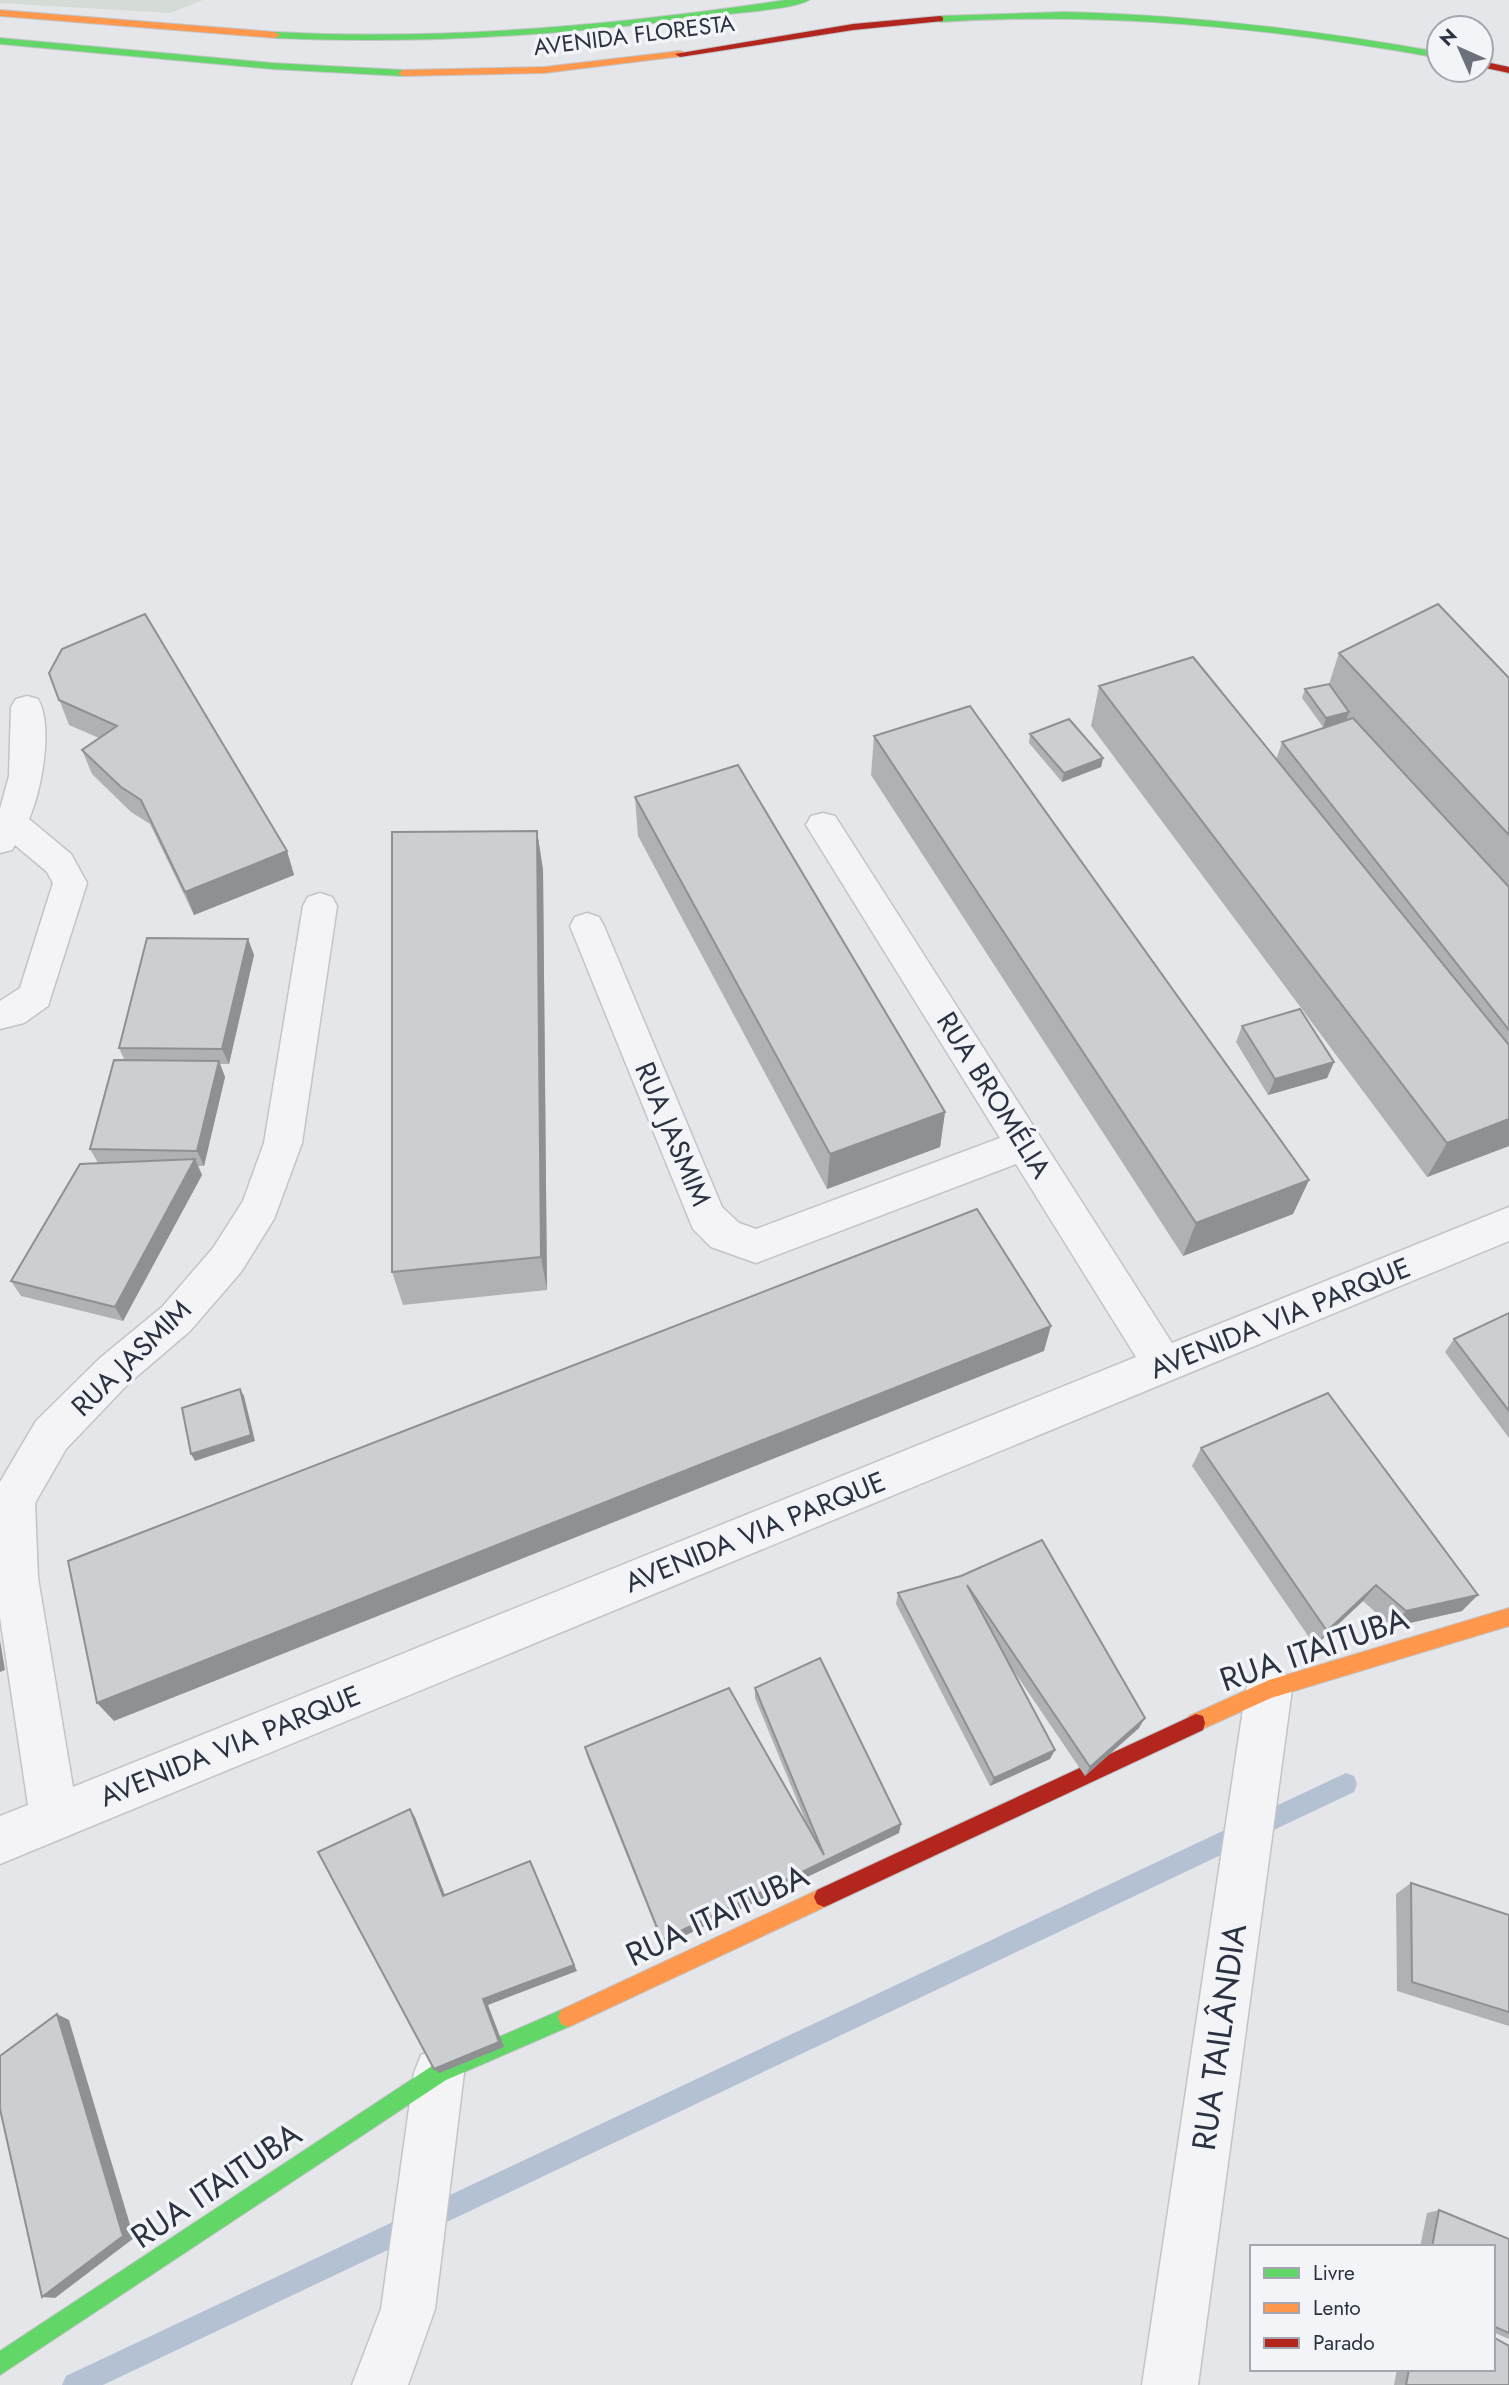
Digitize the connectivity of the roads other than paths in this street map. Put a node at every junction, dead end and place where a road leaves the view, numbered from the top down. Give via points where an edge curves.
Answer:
1 (804, 0) edge
2 (0, 13) edge
3 (0, 41) edge
4 (1425, 52) edge
5 (27, 707) dead end
6 (823, 825) dead end
7 (6, 832) edge
8 (320, 906) dead end
9 (587, 926) dead end
10 (0, 1015) edge
11 (1025, 1144) junction
12 (1509, 1224) edge
13 (1163, 1365) junction
14 (1509, 1617) edge
15 (1269, 1689) junction
16 (54, 1818) junction
17 (0, 1839) edge
18 (439, 2073) junction
19 (0, 2364) edge
20 (380, 2385) edge
21 (1170, 2385) edge

1 - 2 street, AVENIDA FLORESTA via 637,25 462,37 293,36
3 - 4 street, AVENIDA FLORESTA via 419,75 544,70 897,22 1037,14 1187,20 1351,37
5 - 7 street via 28,777
6 - 11 street, RUA BROMÉLIA
7 - 10 street via 59,863 70,883 35,996
8 - 16 street, RUA JASMIM via 284,1143 260,1207 227,1260 176,1319 114,1371 51,1435 13,1500 16,1578
9 - 11 street, RUA JASMIM via 707,1217 725,1235 757,1246
11 - 13 street, RUA BROMÉLIA
12 - 13 street, AVENIDA VIA PARQUE
13 - 16 street, AVENIDA VIA PARQUE
14 - 15 street, RUA ITAITUBA
15 - 18 street, RUA ITAITUBA
15 - 21 street, RUA TAILÂNDIA
16 - 17 street, AVENIDA VIA PARQUE
18 - 19 street, RUA ITAITUBA
18 - 20 street via 408,2309

